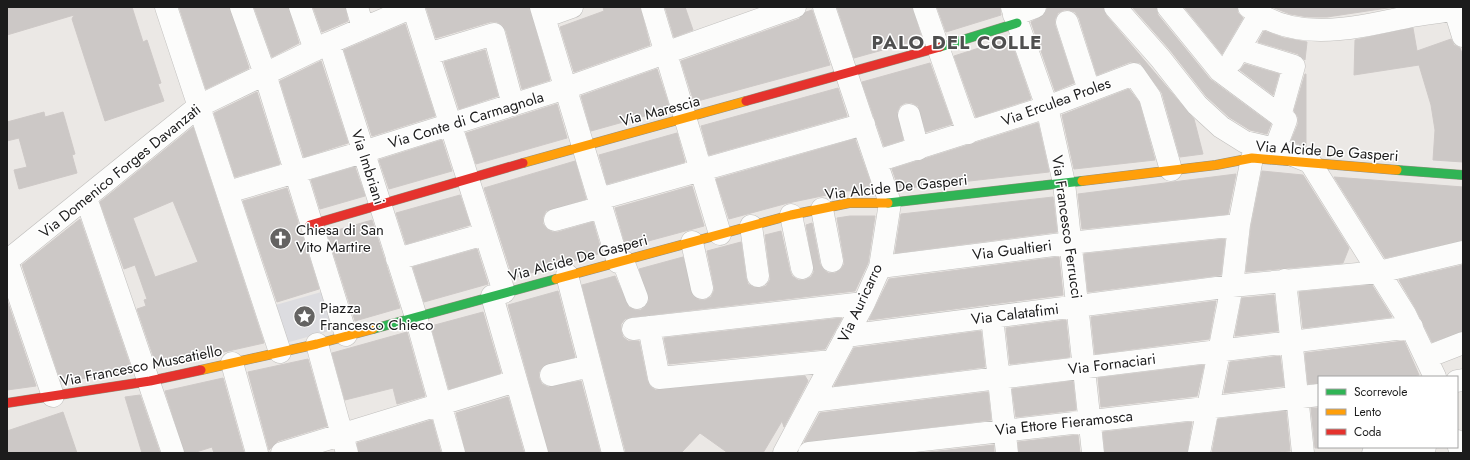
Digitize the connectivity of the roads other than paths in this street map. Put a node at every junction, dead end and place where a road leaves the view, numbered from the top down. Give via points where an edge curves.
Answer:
1 (166, 7) edge
2 (241, 7) edge
3 (300, 7) edge
4 (357, 7) edge
5 (413, 7) edge
6 (572, 7) edge
7 (652, 7) edge
8 (795, 7) edge
9 (824, 7) edge
10 (924, 7) edge
11 (1035, 7) edge
12 (1115, 7) edge
13 (1168, 7) edge
14 (1457, 8) edge
15 (1254, 11) edge
16 (542, 12) edge
17 (1014, 15) edge
18 (1066, 22) dead end
19 (363, 28) junction
20 (1463, 36) edge
21 (322, 46) junction
22 (938, 48) junction
23 (1239, 49) junction
24 (666, 52) junction
25 (428, 54) junction
26 (846, 73) junction
27 (265, 74) junction
28 (1224, 74) junction
29 (566, 88) junction
30 (1089, 90) junction
31 (513, 105) junction
32 (199, 106) junction
33 (1047, 107) junction
34 (909, 115) dead end
35 (1280, 116) junction
36 (685, 119) junction
37 (864, 124) junction
38 (451, 125) junction
39 (968, 133) junction
40 (583, 146) junction
41 (918, 149) junction
42 (1275, 149) junction
43 (363, 152) junction
44 (1252, 158) junction
45 (877, 161) junction
46 (1310, 162) junction
47 (700, 170) junction
48 (1171, 170) junction
49 (294, 172) junction
50 (1463, 175) edge
51 (468, 179) junction
52 (1064, 184) junction
53 (228, 192) junction
54 (86, 198) junction
55 (600, 203) junction
56 (890, 203) junction
57 (380, 205) junction
58 (822, 209) junction
59 (791, 215) junction
60 (555, 220) dead end
61 (310, 225) junction
62 (1239, 225) junction
63 (751, 226) junction
64 (485, 234) junction
65 (720, 234) junction
66 (692, 242) junction
67 (1070, 243) junction
68 (1463, 252) edge
69 (397, 259) junction
70 (7, 261) edge
71 (621, 261) junction
72 (832, 261) dead end
73 (880, 267) junction
74 (802, 268) dead end
75 (1379, 272) junction
76 (567, 275) junction
77 (758, 276) dead end
78 (1285, 280) junction
79 (1232, 286) junction
80 (702, 288) dead end
81 (498, 294) junction
82 (637, 298) dead end
83 (864, 303) junction
84 (1077, 306) junction
85 (416, 317) junction
86 (992, 317) junction
87 (1412, 327) junction
88 (346, 336) junction
89 (846, 336) junction
90 (1292, 343) junction
91 (1463, 343) edge
92 (317, 344) junction
93 (1219, 350) junction
94 (280, 352) junction
95 (1427, 357) junction
96 (832, 361) junction
97 (232, 363) junction
98 (590, 366) junction
99 (1084, 368) junction
100 (551, 375) dead end
101 (1436, 376) edge
102 (998, 378) junction
103 (150, 381) junction
104 (516, 381) junction
105 (1318, 394) edge
106 (53, 396) junction
107 (1297, 397) junction
108 (812, 401) junction
109 (7, 403) edge
110 (441, 404) junction
111 (1208, 408) junction
112 (1090, 420) junction
113 (1004, 430) junction
114 (344, 444) edge
115 (1416, 448) edge
116 (173, 453) edge
117 (257, 453) edge
118 (282, 453) edge
119 (454, 453) edge
120 (537, 453) edge
121 (613, 453) edge
122 (784, 453) edge
123 (809, 453) edge
124 (1007, 453) edge
125 (1093, 453) edge
126 (1199, 453) edge
127 (1303, 453) edge
128 (1372, 453) edge

1 - 32 street
2 - 27 street
3 - 21 street, Via Imbriani
4 - 19 street
5 - 19 street, Via Domenico Forges Davanzati
5 - 25 street
6 - 16 street
7 - 24 street
8 - 24 street, Via Conte di Carmagnola
9 - 26 street, Via Auricarro
10 - 22 street
11 - 17 street
12 - 42 street via 1202,110 1221,127 1245,142
13 - 28 street
14 - 15 street via 1353,28 1303,30 1263,18
14 - 20 street
15 - 23 street
16 - 29 street
17 - 22 street, Via Marescia
17 - 33 street, Via Francesco Ferrucci
18 - 30 street
19 - 21 street, Via Domenico Forges Davanzati
21 - 27 street, Via Domenico Forges Davanzati
21 - 43 street, Via Imbriani
22 - 26 street, Via Marescia
22 - 39 street
23 - 28 street
23 - 35 street via 1294,66
24 - 29 street, Via Conte di Carmagnola
24 - 36 street
25 - 31 street via 494,34
25 - 38 street
26 - 36 street, Via Marescia
26 - 37 street, Via Auricarro
27 - 32 street, Via Domenico Forges Davanzati
27 - 49 street
28 - 35 street
29 - 31 street, Via Conte di Carmagnola
29 - 40 street
30 - 33 street, Via Erculea Proles
30 - 48 street, Via Erculea Proles via 1134,74 1150,97
31 - 38 street, Via Conte di Carmagnola
32 - 53 street
32 - 54 street, Via Domenico Forges Davanzati
33 - 39 street, Via Erculea Proles
33 - 52 street, Via Francesco Ferrucci
34 - 41 street
35 - 42 street via 1286,120
36 - 40 street, Via Marescia
36 - 47 street
37 - 45 street, Via Auricarro
37 - 47 street
38 - 43 street, Via Conte di Carmagnola
38 - 51 street
39 - 41 street, Via Erculea Proles
40 - 51 street, Via Marescia
40 - 55 street
41 - 45 street, Via Erculea Proles
42 - 46 street
43 - 49 street, Via Conte di Carmagnola
43 - 57 street, Via Imbriani
44 - 46 street, Via Alcide De Gasperi
44 - 48 street, Via Alcide De Gasperi
44 - 62 street
45 - 56 street, Via Auricarro
46 - 50 street, Via Alcide De Gasperi
46 - 75 street
47 - 55 street
47 - 65 street
48 - 52 street, Via Alcide De Gasperi
49 - 53 street, Via Conte di Carmagnola
49 - 61 street
51 - 57 street, Via Marescia
51 - 64 street
52 - 56 street, Via Alcide De Gasperi
52 - 67 street, Via Francesco Ferrucci
53 - 94 street
54 - 70 street, Via Domenico Forges Davanzati
54 - 103 street
55 - 60 street
55 - 71 street
56 - 58 street, Via Alcide De Gasperi via 850,203
56 - 73 street, Via Auricarro
57 - 61 street, Via Marescia
57 - 69 street, Via Imbriani
58 - 59 street, Via Alcide De Gasperi
58 - 72 street
59 - 63 street, Via Alcide De Gasperi
59 - 74 street
61 - 88 street
62 - 67 street, Via Gualtieri
62 - 79 street
63 - 65 street, Via Alcide De Gasperi
63 - 77 street
64 - 69 street
64 - 81 street
65 - 66 street, Via Alcide De Gasperi
66 - 71 street, Via Alcide De Gasperi
66 - 80 street
67 - 73 street, Via Gualtieri
67 - 84 street, Via Francesco Ferrucci
68 - 75 street, Via Calatafimi
69 - 85 street, Via Imbriani
70 - 106 street
71 - 76 street, Via Alcide De Gasperi
71 - 82 street
73 - 83 street, Via Auricarro
75 - 78 street, Via Calatafimi
75 - 87 street
76 - 81 street, Via Alcide De Gasperi
76 - 98 street
78 - 79 street, Via Calatafimi
78 - 90 street
79 - 84 street, Via Calatafimi
79 - 93 street
81 - 85 street, Via Alcide De Gasperi
81 - 104 street
83 - 89 street, Via Auricarro
83 - 96 street via 641,328 659,378
84 - 86 street, Via Calatafimi
84 - 99 street, Via Francesco Ferrucci
85 - 88 street, Via Alcide De Gasperi
85 - 110 street, Via Imbriani
86 - 89 street, Via Calatafimi
86 - 102 street
87 - 90 street, Via Fornaciari
87 - 95 street
88 - 92 street
89 - 96 street, Via Auricarro
90 - 93 street, Via Fornaciari
90 - 107 street
91 - 95 street
92 - 94 street
92 - 114 street
93 - 99 street, Via Fornaciari
93 - 111 street
94 - 97 street, Via Francesco Muscatiello
95 - 101 street
96 - 108 street, Via Auricarro
97 - 103 street, Via Francesco Muscatiello
97 - 117 street
98 - 100 street
98 - 121 street
99 - 102 street, Via Fornaciari
99 - 112 street, Via Francesco Ferrucci
102 - 108 street, Via Fornaciari
102 - 113 street
103 - 106 street, Via Francesco Muscatiello
103 - 116 street
104 - 110 street
104 - 120 street
105 - 107 street, Via Ettore Fieramosca
106 - 109 street, Via Francesco Muscatiello
107 - 111 street, Via Ettore Fieramosca
107 - 127 street
108 - 122 street, Via Auricarro
110 - 114 street
110 - 119 street, Via Imbriani
111 - 112 street, Via Ettore Fieramosca
111 - 126 street
112 - 113 street, Via Ettore Fieramosca
112 - 125 street, Via Francesco Ferrucci
113 - 123 street, Via Ettore Fieramosca
113 - 124 street
114 - 118 street
115 - 128 street

